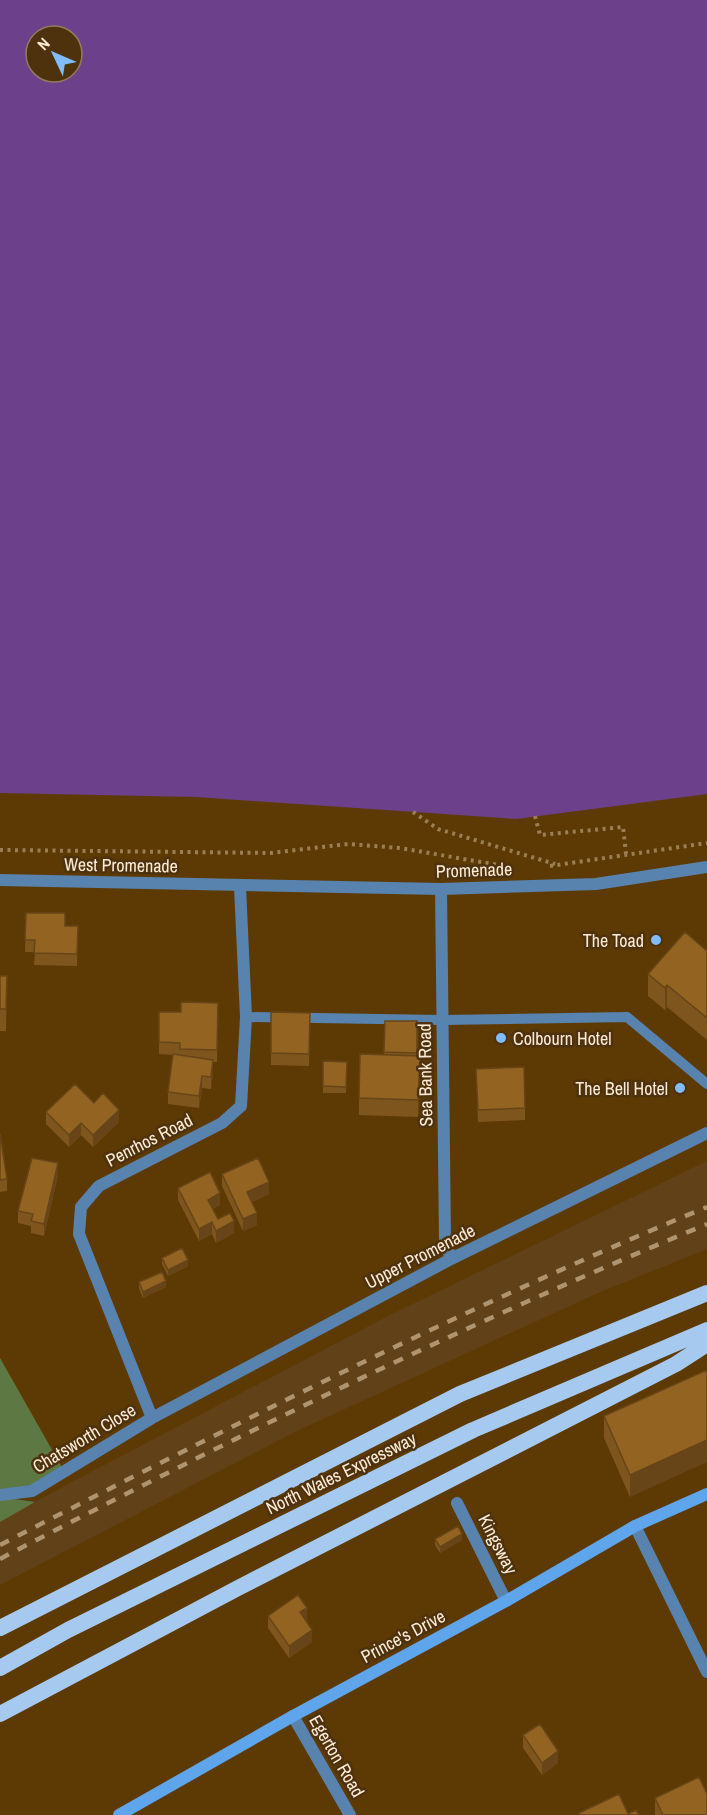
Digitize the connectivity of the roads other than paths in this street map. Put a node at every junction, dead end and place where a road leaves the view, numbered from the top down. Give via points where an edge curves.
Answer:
1 (707, 867) edge
2 (0, 880) edge
3 (240, 887) junction
4 (441, 889) junction
5 (246, 1017) junction
6 (442, 1020) junction
7 (707, 1084) edge
8 (707, 1133) edge
9 (451, 1259) junction
10 (707, 1293) edge
11 (707, 1330) edge
12 (707, 1344) edge
13 (152, 1418) junction
14 (707, 1494) edge
15 (0, 1495) edge
16 (457, 1503) dead end
17 (635, 1526) junction
18 (506, 1601) junction
19 (0, 1628) edge
20 (0, 1668) edge
21 (707, 1672) edge
22 (0, 1714) edge
23 (293, 1716) junction
24 (120, 1815) edge
25 (350, 1815) edge

1 - 4 street, Promenade via 596,884
2 - 3 street, West Promenade
3 - 4 street, Promenade
3 - 5 street, Penrhos Road
4 - 6 street, Sea Bank Road
5 - 6 lane
5 - 13 street, Penrhos Road via 241,1106 222,1123 99,1186 81,1207 79,1234
6 - 7 lane via 627,1017
6 - 9 street, Sea Bank Road via 446,1240
8 - 9 street, Upper Promenade
9 - 13 street, Upper Promenade
10 - 19 highway, North Wales Expressway via 460,1394
11 - 20 highway, North Wales Expressway via 473,1430 68,1630
12 - 22 highway via 676,1364
13 - 15 street, Chatsworth Close via 32,1491
14 - 17 main road, Prince's Drive
16 - 18 street, Kingsway
17 - 18 main road, Prince's Drive
17 - 21 street
18 - 23 main road, Prince's Drive
23 - 24 main road, Prince's Drive
23 - 25 street, Egerton Road

